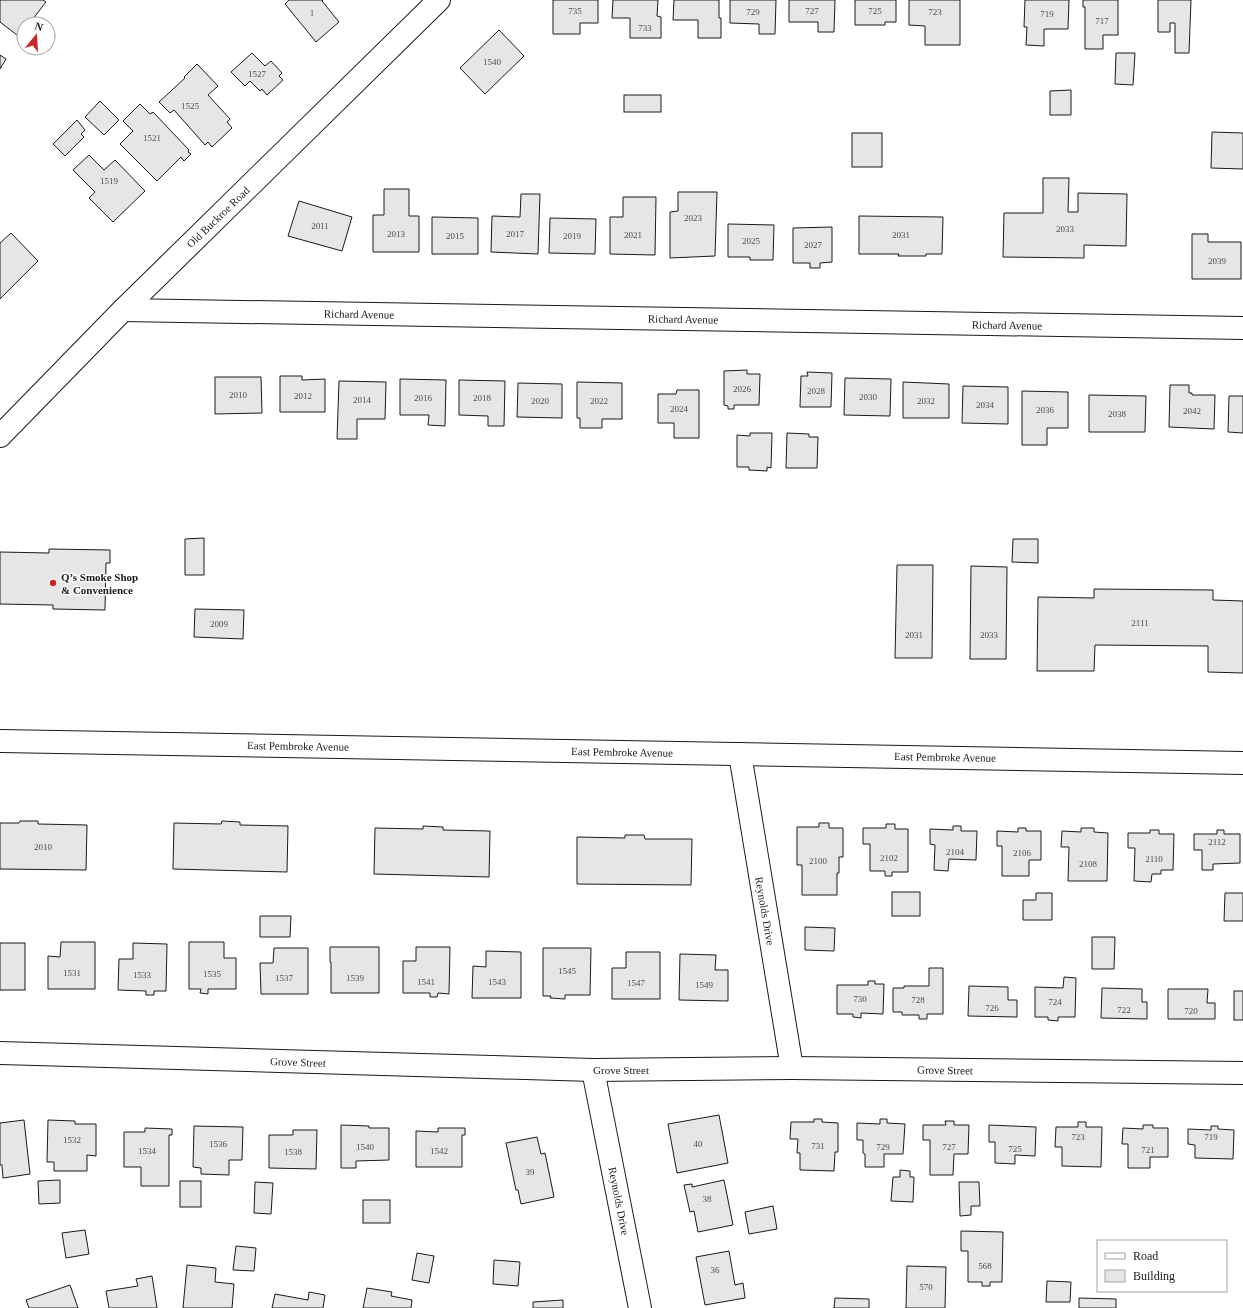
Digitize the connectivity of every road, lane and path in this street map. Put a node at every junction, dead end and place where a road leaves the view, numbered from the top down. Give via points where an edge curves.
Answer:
1 (434, 2) edge
2 (123, 310) junction
3 (1243, 328) edge
4 (0, 436) edge
5 (0, 724) edge
6 (0, 741) edge
7 (26, 741) junction
8 (740, 754) junction
9 (1243, 763) edge
10 (0, 1053) edge
11 (792, 1068) junction
12 (593, 1070) junction
13 (1243, 1073) edge
14 (640, 1308) edge

1 - 2 street, Old Buckroe Road
2 - 3 street, Richard Avenue
2 - 4 street, Old Buckroe Road
5 - 7 street
6 - 7 street, East Pembroke Avenue
7 - 8 street, East Pembroke Avenue
8 - 9 street, East Pembroke Avenue
8 - 11 street, Reynolds Drive
10 - 12 street, Grove Street
11 - 12 street, Grove Street
11 - 13 street, Grove Street
12 - 14 street, Reynolds Drive

